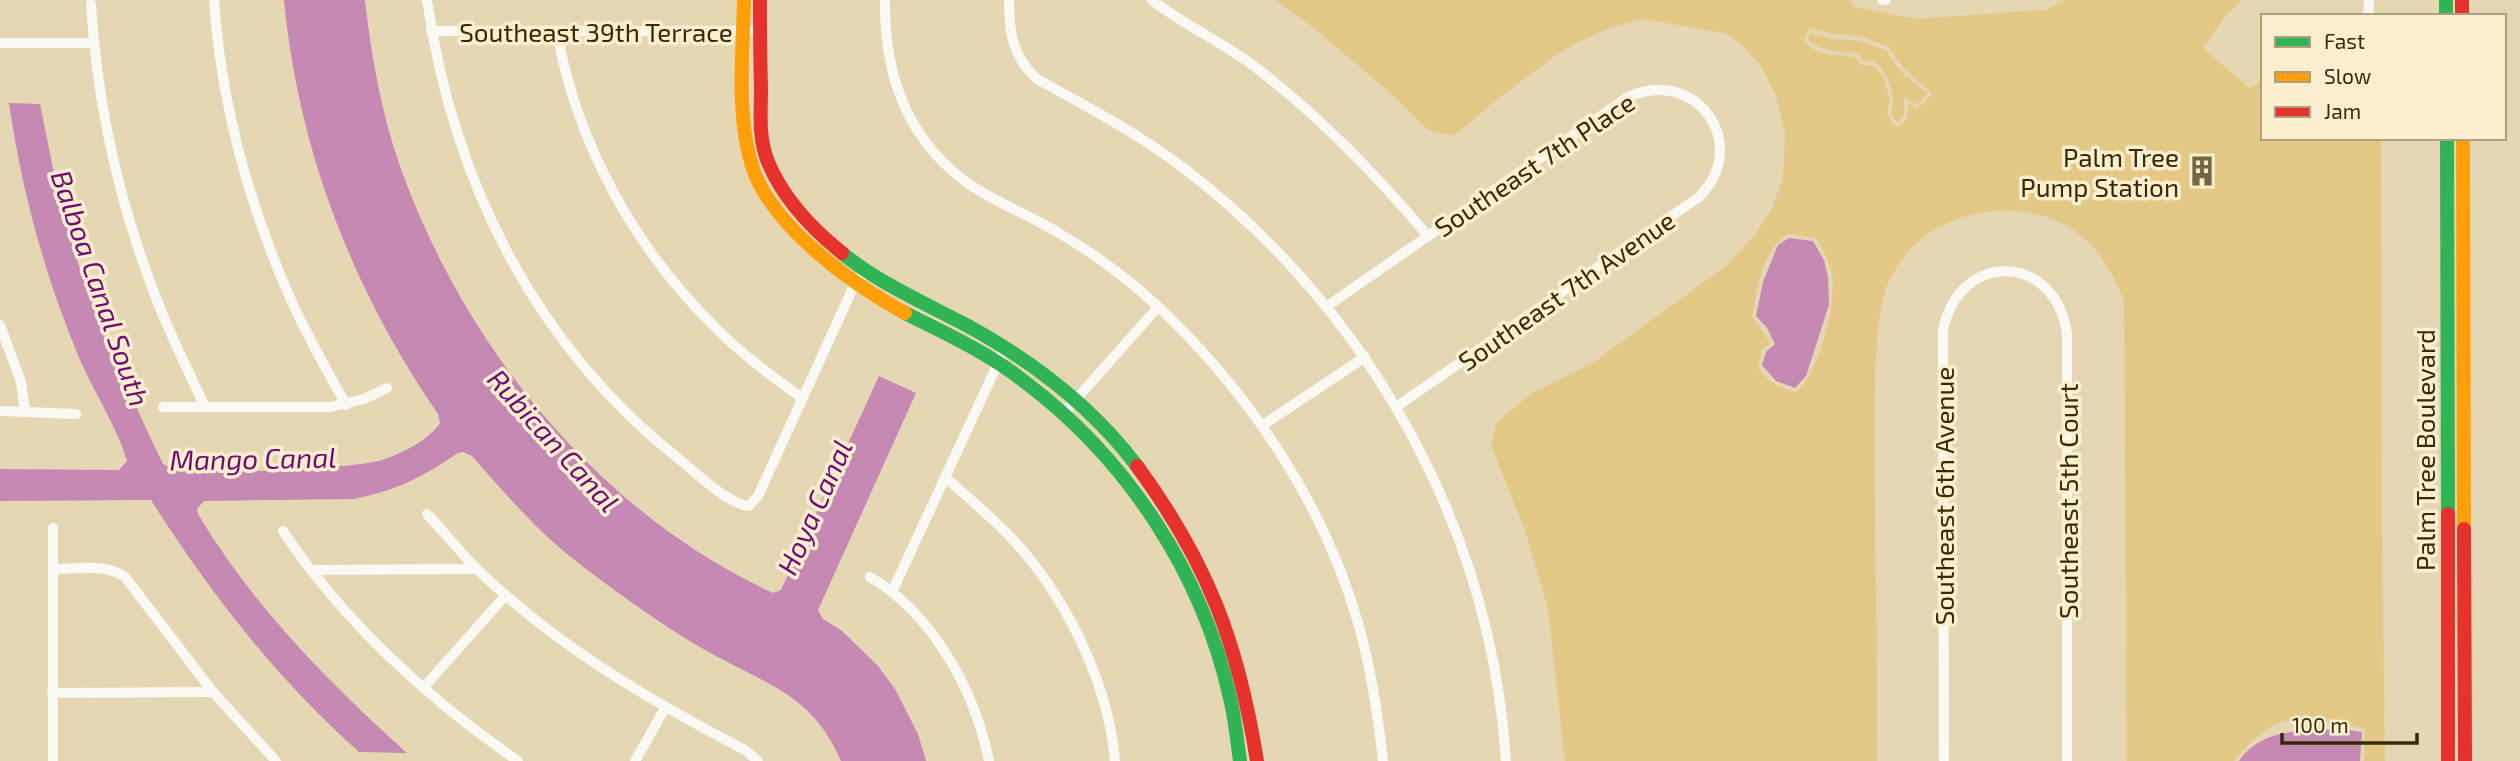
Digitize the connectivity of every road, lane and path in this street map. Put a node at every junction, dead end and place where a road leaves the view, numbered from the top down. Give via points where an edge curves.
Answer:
1 (214, 0) edge
2 (427, 0) edge
3 (744, 0) edge
4 (760, 0) edge
5 (885, 0) edge
6 (1009, 0) edge
7 (1152, 0) edge
8 (91, 4) dead end
9 (431, 31) junction
10 (744, 31) junction
11 (760, 31) junction
12 (557, 32) junction
13 (0, 43) edge
14 (93, 43) junction
15 (2447, 140) edge
16 (2463, 140) edge
17 (1720, 159) joint
18 (1428, 236) junction
19 (865, 270) junction
20 (2010, 271) joint
21 (857, 283) junction
22 (1158, 307) junction
23 (1326, 307) junction
24 (0, 325) edge
25 (1005, 348) junction
26 (1365, 357) junction
27 (998, 362) junction
28 (387, 388) dead end
29 (802, 398) junction
30 (1075, 400) junction
31 (346, 405) junction
32 (163, 407) dead end
33 (205, 407) junction
34 (1396, 407) junction
35 (0, 411) edge
36 (24, 412) junction
37 (1064, 413) junction
38 (76, 414) dead end
39 (1263, 425) junction
40 (946, 478) junction
41 (428, 514) dead end
42 (53, 528) dead end
43 (283, 531) dead end
44 (53, 569) junction
45 (477, 569) junction
46 (312, 570) junction
47 (870, 577) dead end
48 (892, 592) junction
49 (506, 595) junction
50 (424, 687) junction
51 (212, 692) junction
52 (52, 693) junction
53 (664, 708) junction
54 (53, 761) edge
55 (276, 761) edge
56 (518, 761) edge
57 (635, 761) edge
58 (758, 761) edge
59 (989, 761) edge
60 (1115, 761) edge
61 (1240, 761) edge
62 (1257, 761) edge
63 (1383, 761) edge
64 (1506, 761) edge
65 (1944, 761) edge
66 (2067, 761) edge
67 (2448, 761) edge
68 (2465, 761) edge

1 - 31 street via 224,87 247,182 291,302
2 - 9 street
3 - 10 main road
4 - 11 main road
5 - 22 street via 894,82 910,118 940,158 980,190 1095,256
6 - 23 street via 1010,33 1027,70 1184,168 1256,229
7 - 18 street via 1235,52 1286,91 1357,156
8 - 14 street
9 - 12 street, Southeast 39th Terrace
9 - 29 street via 451,119 502,246 556,331 598,383 653,438 710,484 749,506 758,496
10 - 11 street, Southeast 39th Terrace
10 - 12 street, Southeast 39th Terrace
10 - 21 main road via 744,128 753,170 769,200 791,226
11 - 19 main road via 760,125 770,169 785,195 813,226
12 - 29 street via 589,139 633,226 659,265 718,331
13 - 14 street
14 - 33 street via 123,197 155,296
15 - 67 main road, Palm Tree Boulevard
16 - 68 main road, Palm Tree Boulevard
17 - 18 street, Southeast 7th Place via 1714,124 1700,104 1667,90 1640,92
17 - 34 street, Southeast 7th Avenue via 1713,181 1699,197
18 - 23 street, Southeast 7th Place
19 - 21 street
19 - 25 main road
20 - 65 street, Southeast 6th Avenue via 1996,271 1969,282 1952,303 1943,330
20 - 66 street, Southeast 5th Court via 2046,287 2063,314 2067,334
21 - 27 main road
21 - 29 street
22 - 30 street
22 - 39 street via 1215,365
23 - 26 street
24 - 36 street via 21,382
25 - 27 street
25 - 30 main road
26 - 34 street
26 - 39 street
27 - 37 main road
27 - 40 street
28 - 31 street
30 - 37 street
30 - 62 main road via 1158,494 1209,583 1241,672
31 - 33 street
32 - 33 street
34 - 64 street via 1430,471 1470,569 1492,654
35 - 36 street
36 - 38 street
37 - 61 main road via 1128,482 1186,573 1221,662
39 - 63 street via 1311,506 1347,588 1368,663
40 - 48 street
40 - 60 street via 1025,553 1065,612 1099,688
41 - 45 street
42 - 44 street
43 - 46 street
44 - 51 street via 119,573
44 - 52 street
45 - 46 street
45 - 49 street
46 - 50 street via 377,643
47 - 48 street
48 - 59 street via 919,619 953,667 978,719
49 - 50 street
49 - 53 street via 578,653
50 - 56 street
51 - 52 street
51 - 55 street
52 - 54 street
53 - 57 street
53 - 58 street

